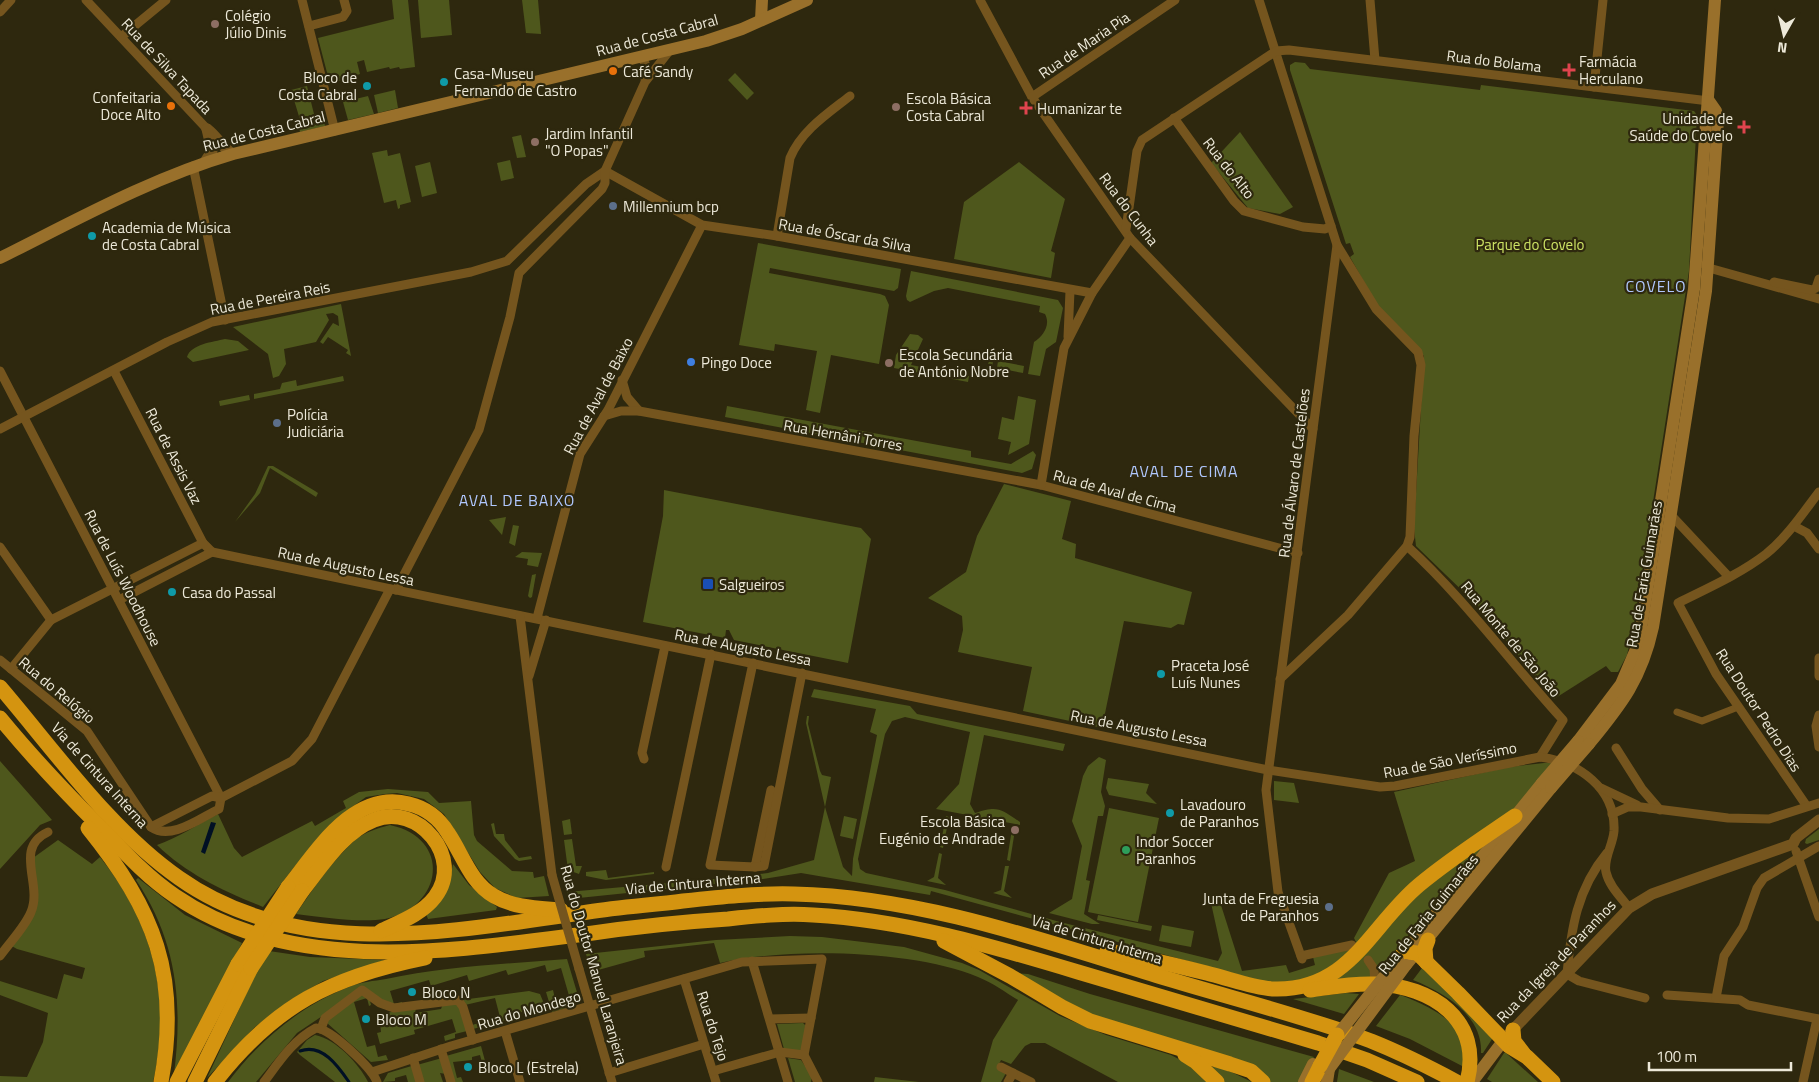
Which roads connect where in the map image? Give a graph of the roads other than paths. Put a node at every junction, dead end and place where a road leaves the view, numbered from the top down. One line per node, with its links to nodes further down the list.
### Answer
1 (11, 0): 15 (street)
2 (86, 0): 18 (street, Rua de Silva Tapada)
3 (166, 0): 18 (street)
4 (302, 0): 17 (street)
5 (344, 0): 17 (street)
6 (762, 0): 16 (main road)
7 (781, 0): 16 (main road)
8 (807, 0): 16 (main road, Rua de Costa Cabral)
9 (1175, 0): 26 (street, Rua de Maria Pia)
10 (1259, 0): 20 (street, Rua de Álvaro de Castelões)
11 (1370, 0): 22 (street)
12 (1603, 0): 24 (street)
13 (1715, 0): 27 (main road, Rua de Faria Guimarães)
14 (982, 1): 26 (street, Rua do Cunha)
15 (0, 12)
16 (766, 18): 19 (main road, Rua de Costa Cabral)
17 (309, 26): 30 (street)
18 (121, 37): 29 (street, Rua de Silva Tapada)
19 (670, 50): 21 (main road, Rua de Costa Cabral); 23 (street)
20 (1276, 51): 22 (street, Rua do Bolama); 28 (street); 35 (street, Rua de Álvaro de Castelões)
21 (640, 57): 23 (street); 30 (main road, Rua de Costa Cabral)
22 (1375, 60): 24 (street, Rua do Bolama)
23 (645, 82): 33 (street)
24 (1594, 87): 27 (street, Rua do Bolama)
25 (850, 96): 37 (street)
26 (1032, 97): 36 (street, Rua do Cunha)
27 (1709, 101): 38 (main road, Rua de Faria Guimarães); 42 (main road, Rua de Faria Guimarães)
28 (1174, 118): 35 (street, Rua do Alto); 36 (street)
29 (207, 129): 31 (street); 32 (street)
30 (334, 131): 31 (main road, Rua de Costa Cabral)
31 (233, 154): 32 (main road, Rua de Costa Cabral)
32 (199, 164): 40 (main road, Rua de Costa Cabral); 49 (street)
33 (605, 171): 34 (street, Rua de Óscar da Silva); 41 (street); 43 (street)
34 (702, 225): 37 (street, Rua de Óscar da Silva); 53 (street, Rua de Aval de Baixo)
35 (1331, 226): 39 (street, Rua de Álvaro de Castelões)
36 (1128, 234): 47 (street, Rua de Aval de Cima); 58 (street, Rua do Cunha)
37 (777, 236): 46 (street, Rua de Óscar da Silva)
38 (1699, 236): 42 (street); 91 (main road, Rua de Faria Guimarães)
39 (1337, 245): 58 (street, Rua de Álvaro de Castelões); 64 (street)
40 (0, 258)
41 (507, 261): 43 (street); 49 (street, Rua de Pereira Reis)
42 (1709, 268): 45 (street); 61 (main road, Rua de Faria Guimarães)
43 (519, 273): 71 (street)
44 (1819, 280): 45 (street)
45 (1764, 282): 48 (street)
46 (1070, 291): 47 (street, Rua de Óscar da Silva); 50 (street, Rua de Aval de Cima)
47 (1092, 293): 50 (street, Rua de Aval de Cima)
48 (1819, 300)
49 (225, 320): 52 (street, Rua de Pereira Reis)
50 (1068, 340): 59 (street, Rua de Aval de Cima)
51 (0, 371): 56 (street, Rua de Luís Woodhouse)
52 (114, 371): 56 (street, Rua de Pereira Reis); 63 (street, Rua de Assis Vaz)
53 (622, 379): 54 (street); 55 (street, Rua de Aval de Baixo)
54 (639, 411): 55 (street, Rua Hernâni Torres); 59 (street, Rua Hernâni Torres)
55 (604, 416): 74 (street, Rua de Aval de Baixo)
56 (24, 417): 57 (street, Rua de Pereira Reis); 70 (street, Rua de Luís Woodhouse)
57 (0, 429)
58 (1313, 429): 68 (street, Rua de Álvaro de Castelões)
59 (1041, 485): 68 (street, Rua de Aval de Cima)
60 (1819, 492): 62 (street)
61 (1671, 515): 69 (street); 91 (main road, Rua de Faria Guimarães)
62 (1794, 526): 66 (street); 69 (street)
63 (203, 542): 67 (street, Rua de Assis Vaz); 70 (street)
64 (1407, 546): 85 (street); 94 (street, Rua Monte de São João)
65 (0, 547): 75 (street)
66 (1819, 549)
67 (212, 552): 71 (street, Rua de Augusto Lessa); 72 (street)
68 (1298, 553): 85 (street, Rua de Álvaro de Castelões)
69 (1729, 577): 87 (street, Rua Doutor Pedro Dias)
70 (113, 588): 72 (street, Rua de Luís Woodhouse); 75 (street)
71 (393, 589): 73 (street, Rua de Augusto Lessa); 101 (street)
72 (119, 600): 101 (street, Rua de Luís Woodhouse)
73 (520, 616): 74 (street, Rua de Augusto Lessa); 83 (street, Rua do Doutor Manuel Laranjeira)
74 (541, 619): 76 (street, Rua de Augusto Lessa); 83 (street, Rua do Doutor Manuel Laranjeira)
75 (51, 620): 81 (street)
76 (664, 646): 77 (street, Rua de Augusto Lessa); 95 (street)
77 (711, 654): 80 (street, Rua de Augusto Lessa); 115 (street)
78 (1819, 658): 84 (street)
79 (0, 660): 81 (street, Rua do Relógio)
80 (753, 663): 82 (street, Rua de Augusto Lessa); 116 (street)
81 (11, 669): 109 (street, Rua do Relógio)
82 (802, 673): 97 (street, Rua de Augusto Lessa); 116 (street)
83 (529, 676): 139 (street, Rua do Doutor Manuel Laranjeira, bridge)
84 (1819, 676)
85 (1280, 679): 97 (street, Rua de Álvaro de Castelões)
86 (0, 687): 122 (highway, Via de Cintura Interna)
87 (1738, 708): 88 (street); 103 (street, Rua Doutor Pedro Dias)
88 (1677, 712)
89 (1819, 715): 92 (street)
90 (0, 718): 96 (highway)
91 (1583, 742): 98 (main road, Rua de Faria Guimarães, bridge)
92 (1819, 747)
93 (1616, 748): 105 (street)
94 (1540, 757): 97 (street, Rua de São Veríssimo); 99 (street, Rua de São Veríssimo)
95 (644, 759)
96 (38, 764): 126 (highway); 160 (highway)
97 (1268, 770): 125 (street, Rua de Álvaro de Castelões)
98 (1546, 786): 107 (main road, Rua de Faria Guimarães); 124 (main road, Rua de Faria Guimarães)
99 (1598, 786): 104 (street); 106 (street, Rua de São Veríssimo)
100 (771, 790): 116 (street)
101 (221, 798): 109 (street); 109 (street)
102 (1819, 803): 103 (street)
103 (1806, 806): 105 (street)
104 (1642, 807): 105 (street); 106 (street)
105 (1660, 810)
106 (1612, 814): 113 (street)
107 (1515, 816): 123 (highway); 129 (main road, Rua de Faria Guimarães)
108 (1819, 820): 111 (street)
109 (151, 828)
110 (48, 832): 128 (street)
111 (1793, 844): 114 (street); 118 (street, Rua da Igreja de Paranhos)
112 (1819, 846): 114 (street)
113 (1610, 849): 118 (street); 133 (street)
114 (1799, 856): 120 (street); 138 (street)
115 (666, 867)
116 (755, 868)
117 (295, 889): 119 (highway); 122 (highway); 132 (highway, bridge)
118 (1629, 908): 133 (street, Rua da Igreja de Paranhos)
119 (590, 911): 122 (highway, Via de Cintura Interna); 123 (highway, Via de Cintura Interna)
120 (1819, 917)
121 (922, 930): 126 (highway); 149 (highway); 179 (highway)
122 (375, 934)
123 (1033, 938): 127 (highway, Via de Cintura Interna)
124 (1428, 940): 129 (highway)
125 (1352, 945)
126 (467, 949): 163 (highway)
127 (1078, 951): 135 (highway); 180 (highway, Via de Cintura Interna)
128 (0, 956)
129 (1410, 959): 145 (main road, Rua de Faria Guimarães, bridge); 146 (highway); 155 (main road, Rua de Faria Guimarães, bridge)
130 (1368, 960): 135 (street)
131 (752, 961): 134 (street, Rua do Mondego); 140 (street, Rua do Mondego); 141 (street)
132 (244, 966): 161 (highway); 162 (highway)
133 (1567, 974): 137 (street); 146 (street, Rua da Igreja de Paranhos)
134 (684, 979): 139 (street, Rua do Mondego); 148 (street, Rua do Tejo)
135 (1376, 984): 181 (highway)
136 (1667, 995): 138 (street)
137 (1646, 998)
138 (1716, 998): 142 (street)
139 (590, 1007): 144 (street, Rua do Mondego); 159 (street, Rua do Doutor Manuel Laranjeira)
140 (811, 1018): 141 (street); 152 (street)
141 (770, 1019): 151 (street)
142 (1818, 1019): 184 (street)
143 (321, 1029): 147 (street); 157 (street); 164 (street)
144 (505, 1031): 147 (street, Rua do Mondego); 168 (street)
145 (1337, 1035): 155 (highway, bridge)
146 (1508, 1035): 182 (main road, Rua da Igreja de Paranhos); 183 (highway)
147 (473, 1040): 150 (street, Rua do Mondego)
148 (704, 1044): 156 (street, Rua do Tejo); 159 (street)
149 (1170, 1047): 174 (highway); 175 (highway)
150 (441, 1049): 153 (street, Rua do Mondego); 167 (street)
151 (780, 1052): 152 (street); 156 (street); 170 (street)
152 (804, 1055): 171 (street)
153 (413, 1058): 157 (street, Rua do Mondego); 166 (street)
154 (1001, 1066): 158 (street)
155 (1321, 1066): 176 (main road, Rua de Faria Guimarães); 177 (highway); 178 (main road)
156 (713, 1071): 169 (street, Rua do Tejo)
157 (372, 1072): 165 (street)
158 (1013, 1072): 172 (street); 173 (street)
159 (610, 1077)
160 (161, 1082)
161 (177, 1082)
162 (195, 1082)
163 (215, 1082)
164 (264, 1082)
165 (377, 1082)
166 (420, 1082)
167 (451, 1082)
168 (520, 1082)
169 (716, 1082)
170 (788, 1082)
171 (818, 1082)
172 (1008, 1082)
173 (1031, 1082)
174 (1217, 1082)
175 (1263, 1082)
176 (1304, 1082)
177 (1312, 1082)
178 (1327, 1082)
179 (1417, 1082)
180 (1457, 1082)
181 (1468, 1082)
182 (1472, 1082)
183 (1553, 1082)
184 (1803, 1082)

